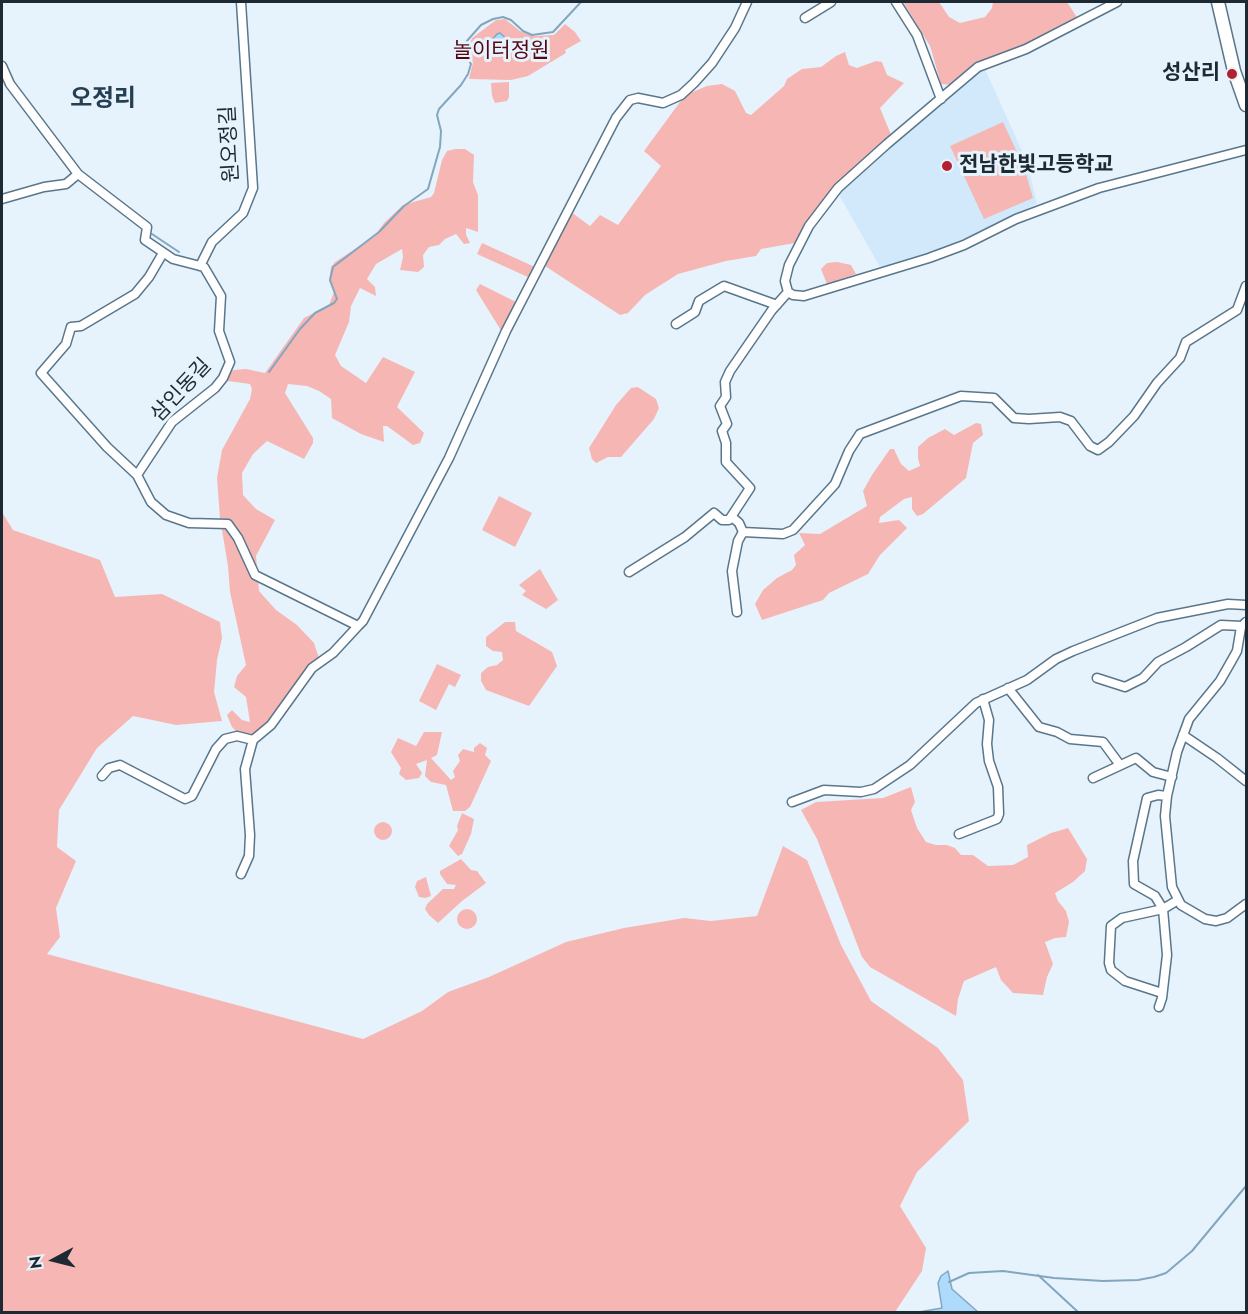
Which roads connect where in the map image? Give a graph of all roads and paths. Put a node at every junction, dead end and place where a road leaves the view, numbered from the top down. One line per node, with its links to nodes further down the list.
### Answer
1 (241, 2): 15 (street, 원오정길)
2 (747, 2): 27 (street)
3 (831, 2): 7 (street)
4 (896, 2): 9 (street)
5 (1118, 2): 9 (street)
6 (1218, 2): 10 (street)
7 (805, 18)
8 (2, 66): 12 (street)
9 (942, 99): 17 (street)
10 (1246, 105)
11 (1246, 150): 17 (street)
12 (78, 174): 13 (street); 14 (street)
13 (2, 199)
14 (163, 253): 15 (street); 20 (street)
15 (200, 266): 20 (street, 삼인동길)
16 (1246, 286): 22 (street)
17 (788, 292): 18 (street)
18 (777, 305): 19 (street); 21 (street)
19 (676, 324)
20 (137, 475): 27 (street)
21 (732, 517): 22 (street); 23 (street)
22 (743, 532): 25 (street)
23 (629, 572)
24 (1246, 605): 29 (street)
25 (737, 612)
26 (1244, 624): 28 (street); 31 (street)
27 (358, 626): 32 (street)
28 (1097, 678)
29 (1008, 688): 30 (street); 33 (street)
30 (983, 699): 39 (street); 40 (street)
31 (1184, 735): 35 (street); 37 (street)
32 (253, 740): 34 (street); 41 (street)
33 (1120, 765): 35 (street); 36 (street)
34 (102, 776)
35 (1172, 777): 38 (street)
36 (1093, 778)
37 (1246, 781)
38 (1167, 796): 42 (street); 44 (street)
39 (792, 802)
40 (959, 834)
41 (241, 874)
42 (1178, 900): 43 (street); 44 (street)
43 (1246, 904)
44 (1163, 909): 45 (street); 45 (street)
45 (1162, 993): 46 (street)
46 (1159, 1007)

